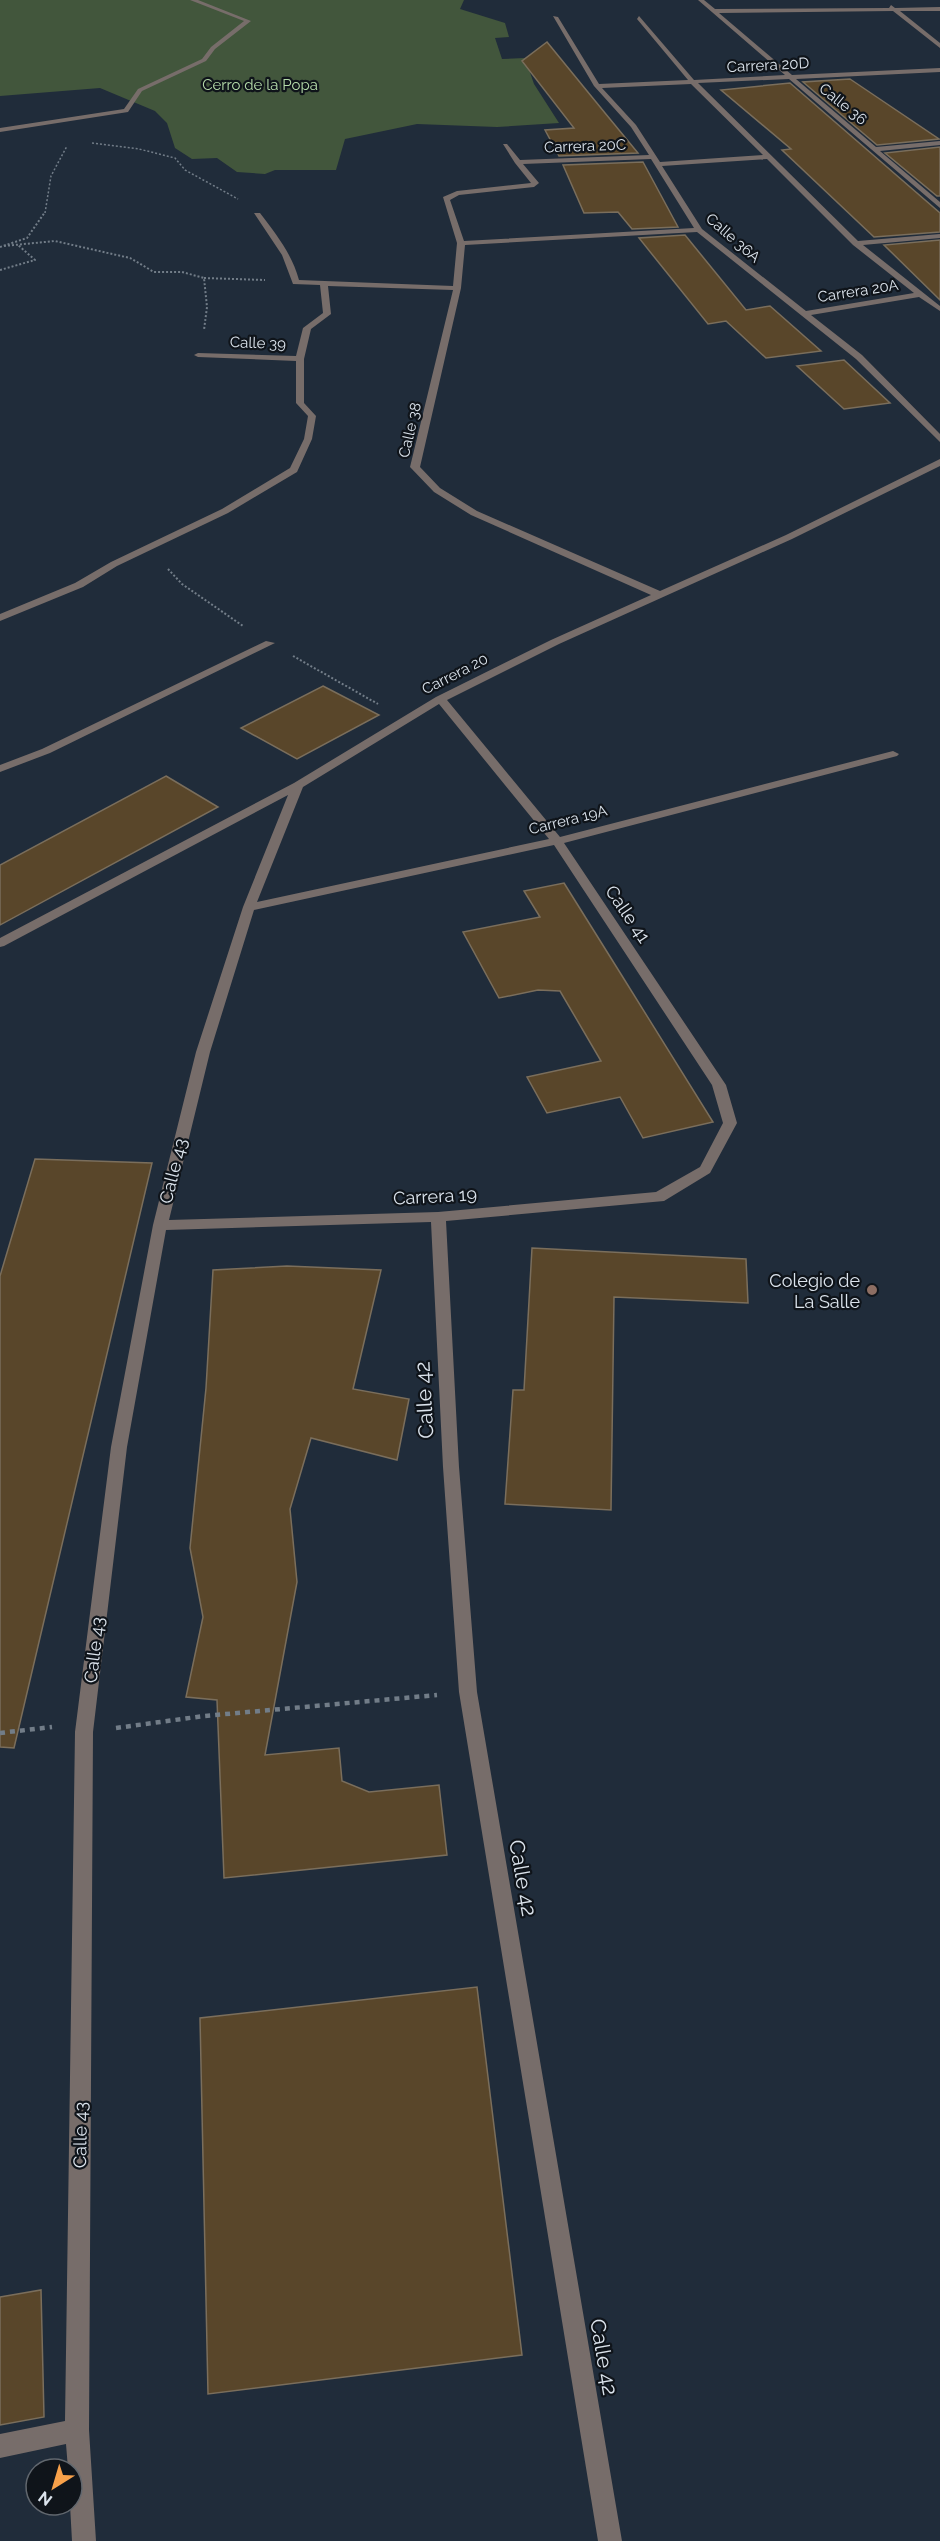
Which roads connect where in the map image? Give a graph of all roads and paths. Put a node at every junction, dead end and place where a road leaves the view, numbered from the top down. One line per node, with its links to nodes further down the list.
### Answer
1 (193, 0): 14 (street)
2 (701, 0): 6 (street, Calle 36)
3 (882, 0): 5 (street)
4 (940, 9): 5 (street)
5 (894, 10): 6 (street); 9 (street)
6 (712, 11): 11 (street, Calle 36)
7 (555, 17): 13 (street, Calle 36A)
8 (639, 18): 12 (street)
9 (940, 46)
10 (940, 70): 11 (street, Carrera 20D)
11 (788, 77): 12 (street, Carrera 20D); 19 (street, Calle 36)
12 (693, 82): 13 (street, Carrera 20D); 20 (street)
13 (597, 86): 21 (street, Calle 36A)
14 (116, 114): 15 (street); 30 (path)
15 (0, 130)
16 (90, 143): 24 (path)
17 (940, 143): 19 (street)
18 (505, 145): 22 (street)
19 (876, 149): 23 (street, Calle 36)
20 (768, 157): 21 (street, Carrera 20C); 28 (street)
21 (656, 161): 22 (street, Carrera 20C); 25 (street, Calle 36A)
22 (517, 162): 27 (street, Calle 38)
23 (940, 206)
24 (256, 215): 34 (street)
25 (699, 230): 27 (street); 39 (street, Calle 36A)
26 (940, 236): 28 (street)
27 (461, 243): 36 (street, Calle 38)
28 (856, 243): 37 (street)
29 (18, 245): 30 (path); 32 (path); 33 (path)
30 (4, 246): 31 (path)
31 (0, 247)
32 (0, 270)
33 (204, 278): 34 (path); 40 (path, Calle 39)
34 (296, 282): 35 (street)
35 (324, 284): 36 (street); 41 (street)
36 (457, 288): 44 (street, Calle 38)
37 (919, 295): 38 (street); 39 (street, Carrera 20A)
38 (939, 309)
39 (802, 314): 42 (street, Calle 36A)
40 (198, 355): 41 (street, Calle 39)
41 (300, 359): 45 (street, Calle 39)
42 (940, 439)
43 (940, 462): 44 (street, Carrera 20)
44 (662, 596): 47 (street, Carrera 20)
45 (0, 618)
46 (270, 643): 49 (street)
47 (440, 699): 50 (street, Carrera 20); 51 (street, Calle 41)
48 (892, 754): 51 (street, Carrera 19A)
49 (0, 769)
50 (298, 785): 52 (street, Calle 43); 53 (street, Carrera 20)
51 (557, 841): 52 (street, Carrera 19A); 54 (street, Calle 41)
52 (249, 907): 56 (street, Calle 43)
53 (0, 943)
54 (705, 1170): 55 (street, Carrera 19)
55 (438, 1217): 56 (street, Carrera 19); 57 (street, Calle 42)
56 (160, 1225): 58 (street, Calle 43)
57 (468, 1692): 58 (path); 63 (street, Calle 42)
58 (85, 1728): 59 (path); 60 (street, Calle 43)
59 (0, 1733)
60 (77, 2430): 61 (street); 62 (street, Calle 43)
61 (0, 2446)
62 (84, 2541)
63 (610, 2541)

